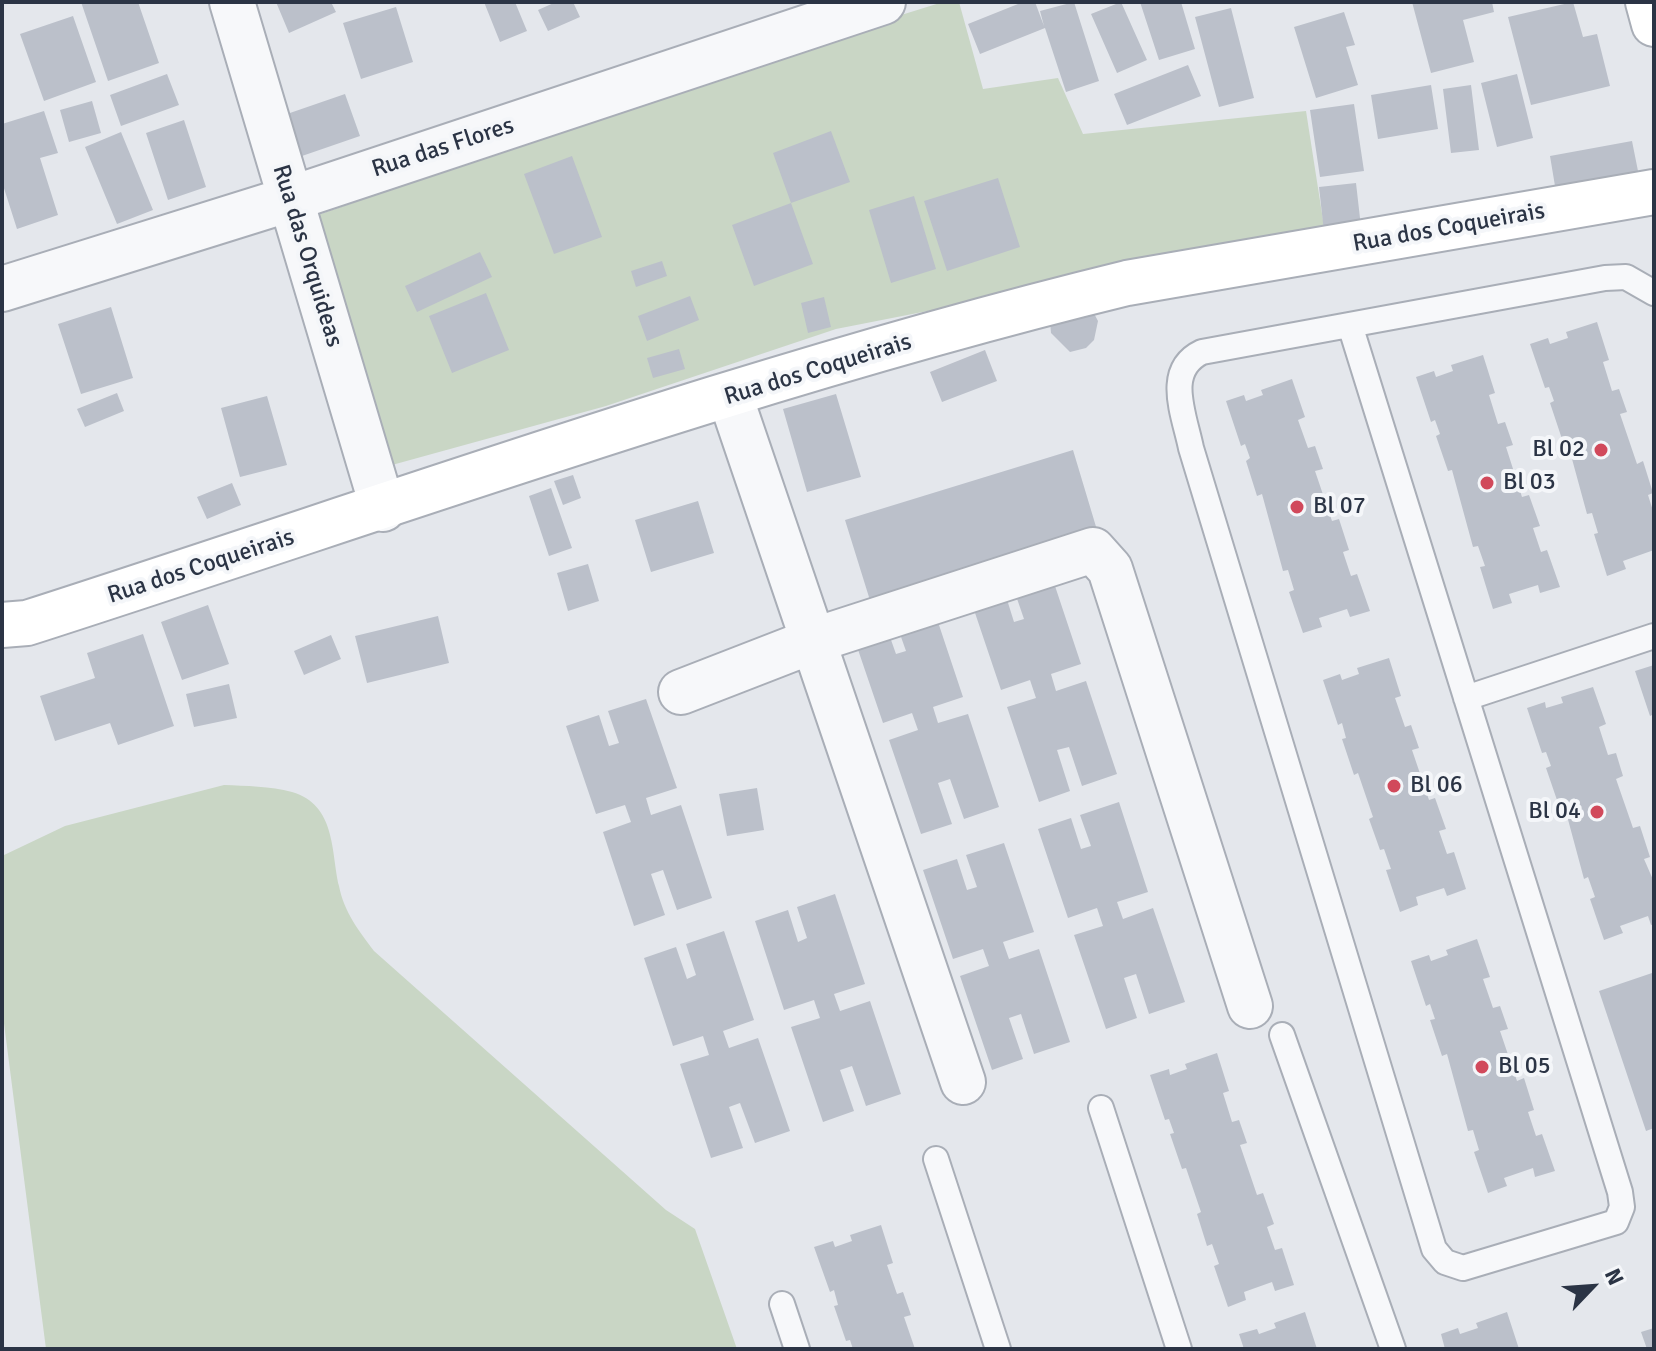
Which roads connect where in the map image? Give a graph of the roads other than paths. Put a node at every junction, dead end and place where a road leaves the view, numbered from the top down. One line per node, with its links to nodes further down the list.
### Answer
1 (232, 2): 6 (street, Rua das Orquideas)
2 (883, 2): 6 (street, Rua das Flores)
3 (1648, 2): 4 (street)
4 (1654, 24)
5 (1654, 192): 10 (street, Rua dos Coqueirais)
6 (290, 199): 7 (street, Rua das Flores); 11 (street, Rua das Orquideas)
7 (2, 289)
8 (1654, 293): 9 (lane)
9 (1350, 325): 16 (lane); 16 (lane)
10 (730, 396): 11 (street, Rua dos Coqueirais); 14 (street)
11 (383, 509): 12 (street, Rua dos Coqueirais)
12 (2, 625)
13 (1654, 636): 16 (lane)
14 (815, 640): 15 (street); 17 (street); 19 (street)
15 (681, 692)
16 (1466, 698)
17 (1250, 1006)
18 (1282, 1035): 26 (lane)
19 (963, 1082)
20 (1101, 1108): 25 (lane)
21 (936, 1159): 24 (lane)
22 (782, 1304): 23 (lane)
23 (797, 1349)
24 (998, 1349)
25 (1179, 1349)
26 (1393, 1349)

